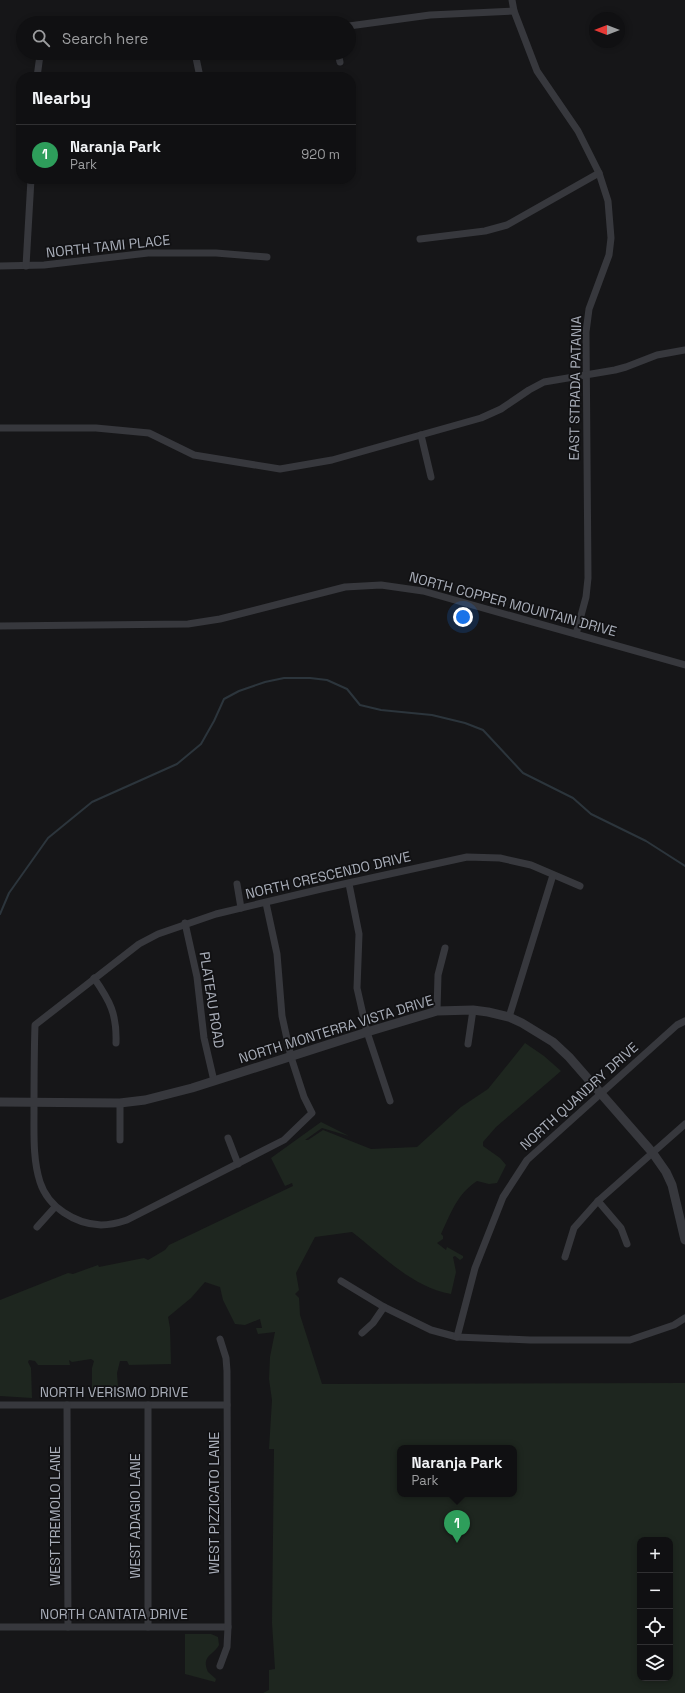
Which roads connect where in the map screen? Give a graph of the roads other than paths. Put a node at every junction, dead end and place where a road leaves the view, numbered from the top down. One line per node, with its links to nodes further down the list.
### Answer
1 (512, 0): 2 (street, EAST STRADA PATANIA)
2 (514, 11): 3 (street); 8 (street, EAST STRADA PATANIA)
3 (356, 25)
4 (39, 60): 6 (street)
5 (196, 60): 7 (street)
6 (37, 72)
7 (199, 72)
8 (599, 172): 10 (street); 15 (street, EAST STRADA PATANIA)
9 (31, 184): 13 (street)
10 (420, 239)
11 (267, 257): 13 (street, NORTH TAMI PLACE)
12 (0, 266): 13 (street, NORTH TAMI PLACE)
13 (26, 266)
14 (685, 350): 15 (street)
15 (586, 375): 17 (street); 20 (street, EAST STRADA PATANIA)
16 (0, 428): 17 (street)
17 (421, 435): 18 (street)
18 (431, 477)
19 (0, 626): 20 (street, NORTH COPPER MOUNTAIN DRIVE)
20 (576, 634): 21 (street, NORTH COPPER MOUNTAIN DRIVE)
21 (685, 665)
22 (553, 875): 24 (street, NORTH CRESCENDO DRIVE); 25 (street, NORTH CRESCENDO DRIVE); 33 (street)
23 (237, 884): 27 (street)
24 (349, 884): 26 (street, NORTH CRESCENDO DRIVE); 35 (street)
25 (580, 886)
26 (266, 903): 27 (street, NORTH CRESCENDO DRIVE); 38 (street)
27 (241, 908): 28 (street, NORTH CRESCENDO DRIVE)
28 (185, 923): 30 (street, NORTH CRESCENDO DRIVE); 39 (street, PLATEAU ROAD)
29 (445, 948): 32 (street)
30 (94, 978): 36 (street); 44 (street, NORTH CRESCENDO DRIVE)
31 (473, 1010): 32 (street, NORTH MONTERRA VISTA DRIVE); 33 (street, NORTH MONTERRA VISTA DRIVE); 37 (street)
32 (437, 1011): 35 (street, NORTH MONTERRA VISTA DRIVE)
33 (509, 1017): 40 (street, NORTH MONTERRA VISTA DRIVE)
34 (685, 1021): 40 (street, NORTH QUANDRY DRIVE)
35 (367, 1032): 38 (street, NORTH MONTERRA VISTA DRIVE); 41 (street)
36 (116, 1043)
37 (468, 1044)
38 (291, 1057): 39 (street, NORTH MONTERRA VISTA DRIVE); 49 (street)
39 (214, 1081): 43 (street, NORTH MONTERRA VISTA DRIVE)
40 (601, 1094): 48 (street, NORTH MONTERRA VISTA DRIVE); 60 (street, NORTH QUANDRY DRIVE)
41 (390, 1101)
42 (0, 1102): 44 (street, NORTH MONTERRA VISTA DRIVE)
43 (120, 1102): 44 (street, NORTH MONTERRA VISTA DRIVE); 47 (street)
44 (34, 1103): 51 (street)
45 (685, 1124): 48 (street)
46 (228, 1138): 49 (street)
47 (120, 1140)
48 (652, 1152): 50 (street); 53 (street, NORTH MONTERRA VISTA DRIVE)
49 (238, 1164): 51 (street)
50 (598, 1201): 54 (street); 55 (street)
51 (55, 1207): 52 (street)
52 (37, 1227)
53 (685, 1240)
54 (627, 1244)
55 (565, 1257)
56 (340, 1281): 57 (street)
57 (384, 1307): 59 (street); 60 (street)
58 (685, 1318): 60 (street)
59 (362, 1333)
60 (457, 1337)
61 (220, 1339): 65 (street, WEST PIZZICATO LANE)
62 (0, 1405): 63 (street, NORTH VERISMO DRIVE)
63 (67, 1405): 64 (street, NORTH VERISMO DRIVE); 67 (street, WEST TREMOLO LANE)
64 (148, 1405): 65 (street, NORTH VERISMO DRIVE); 68 (street, WEST ADAGIO LANE)
65 (227, 1405): 69 (street, WEST PIZZICATO LANE)
66 (0, 1627): 67 (street, NORTH CANTATA DRIVE)
67 (68, 1627): 68 (street, NORTH CANTATA DRIVE)
68 (148, 1627): 69 (street, NORTH CANTATA DRIVE)
69 (228, 1627): 70 (street, WEST PIZZICATO LANE)
70 (220, 1666)

